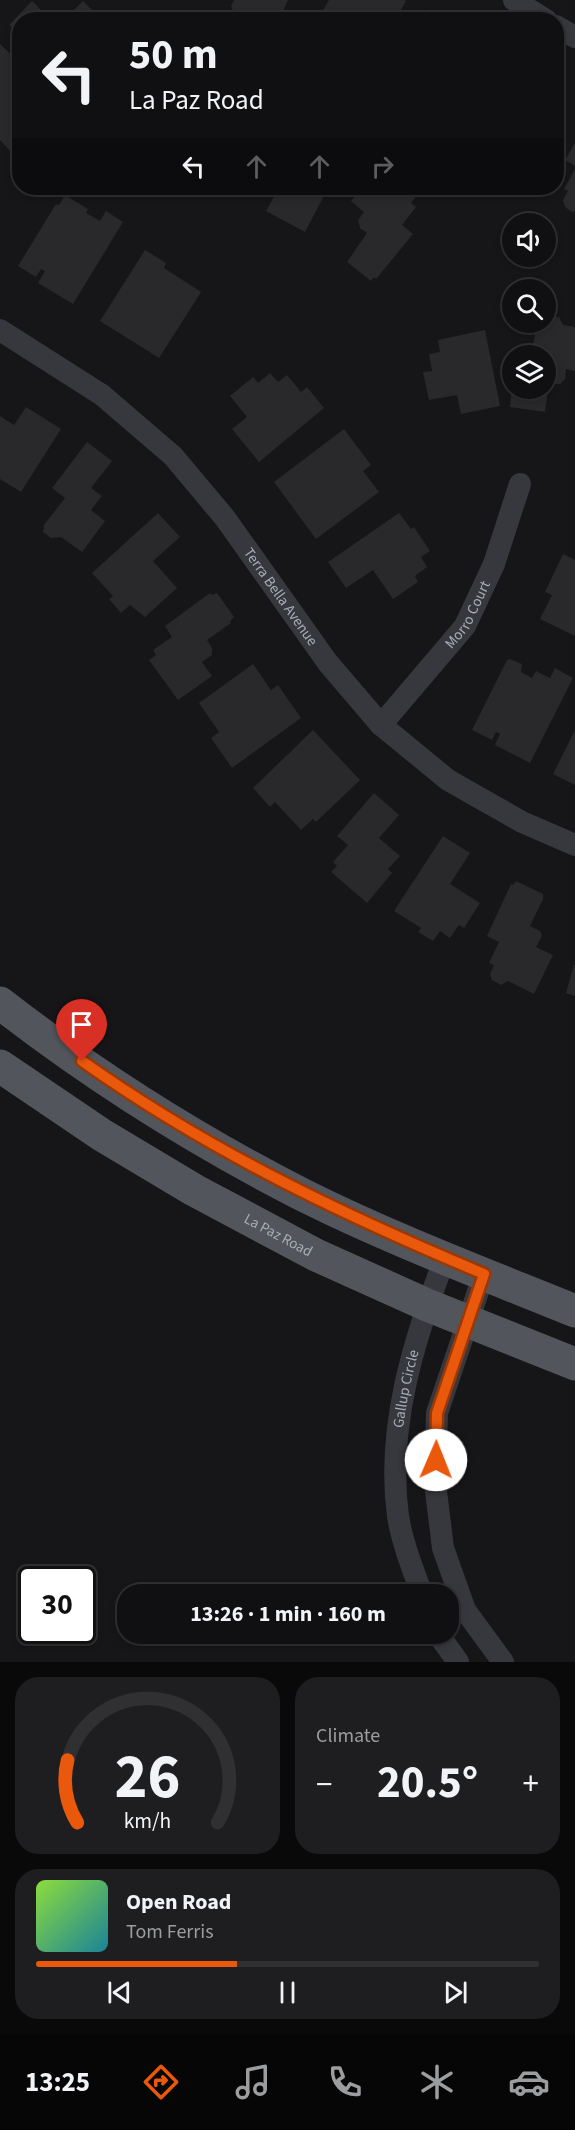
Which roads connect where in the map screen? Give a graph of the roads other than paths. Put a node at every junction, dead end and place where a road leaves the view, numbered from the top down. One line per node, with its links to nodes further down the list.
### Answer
1 (514, 0): 2 (street)
2 (533, 12)
3 (0, 330): 5 (street, Terra Bella Avenue)
4 (520, 484): 5 (street, Morro Court)
5 (381, 725): 6 (street, Terra Bella Avenue)
6 (575, 845)
7 (0, 1003): 9 (main road)
8 (0, 1066): 11 (main road, La Paz Road)
9 (445, 1258): 10 (main road); 11 (street, Gallup Circle)
10 (484, 1274): 12 (main road); 13 (street)
11 (427, 1305): 13 (main road, La Paz Road); 15 (street, Gallup Circle)
12 (575, 1311)
13 (467, 1322): 14 (main road, La Paz Road); 18 (street)
14 (575, 1364)
15 (419, 1584)
16 (445, 1644): 17 (street)
17 (458, 1662)
18 (503, 1662)

